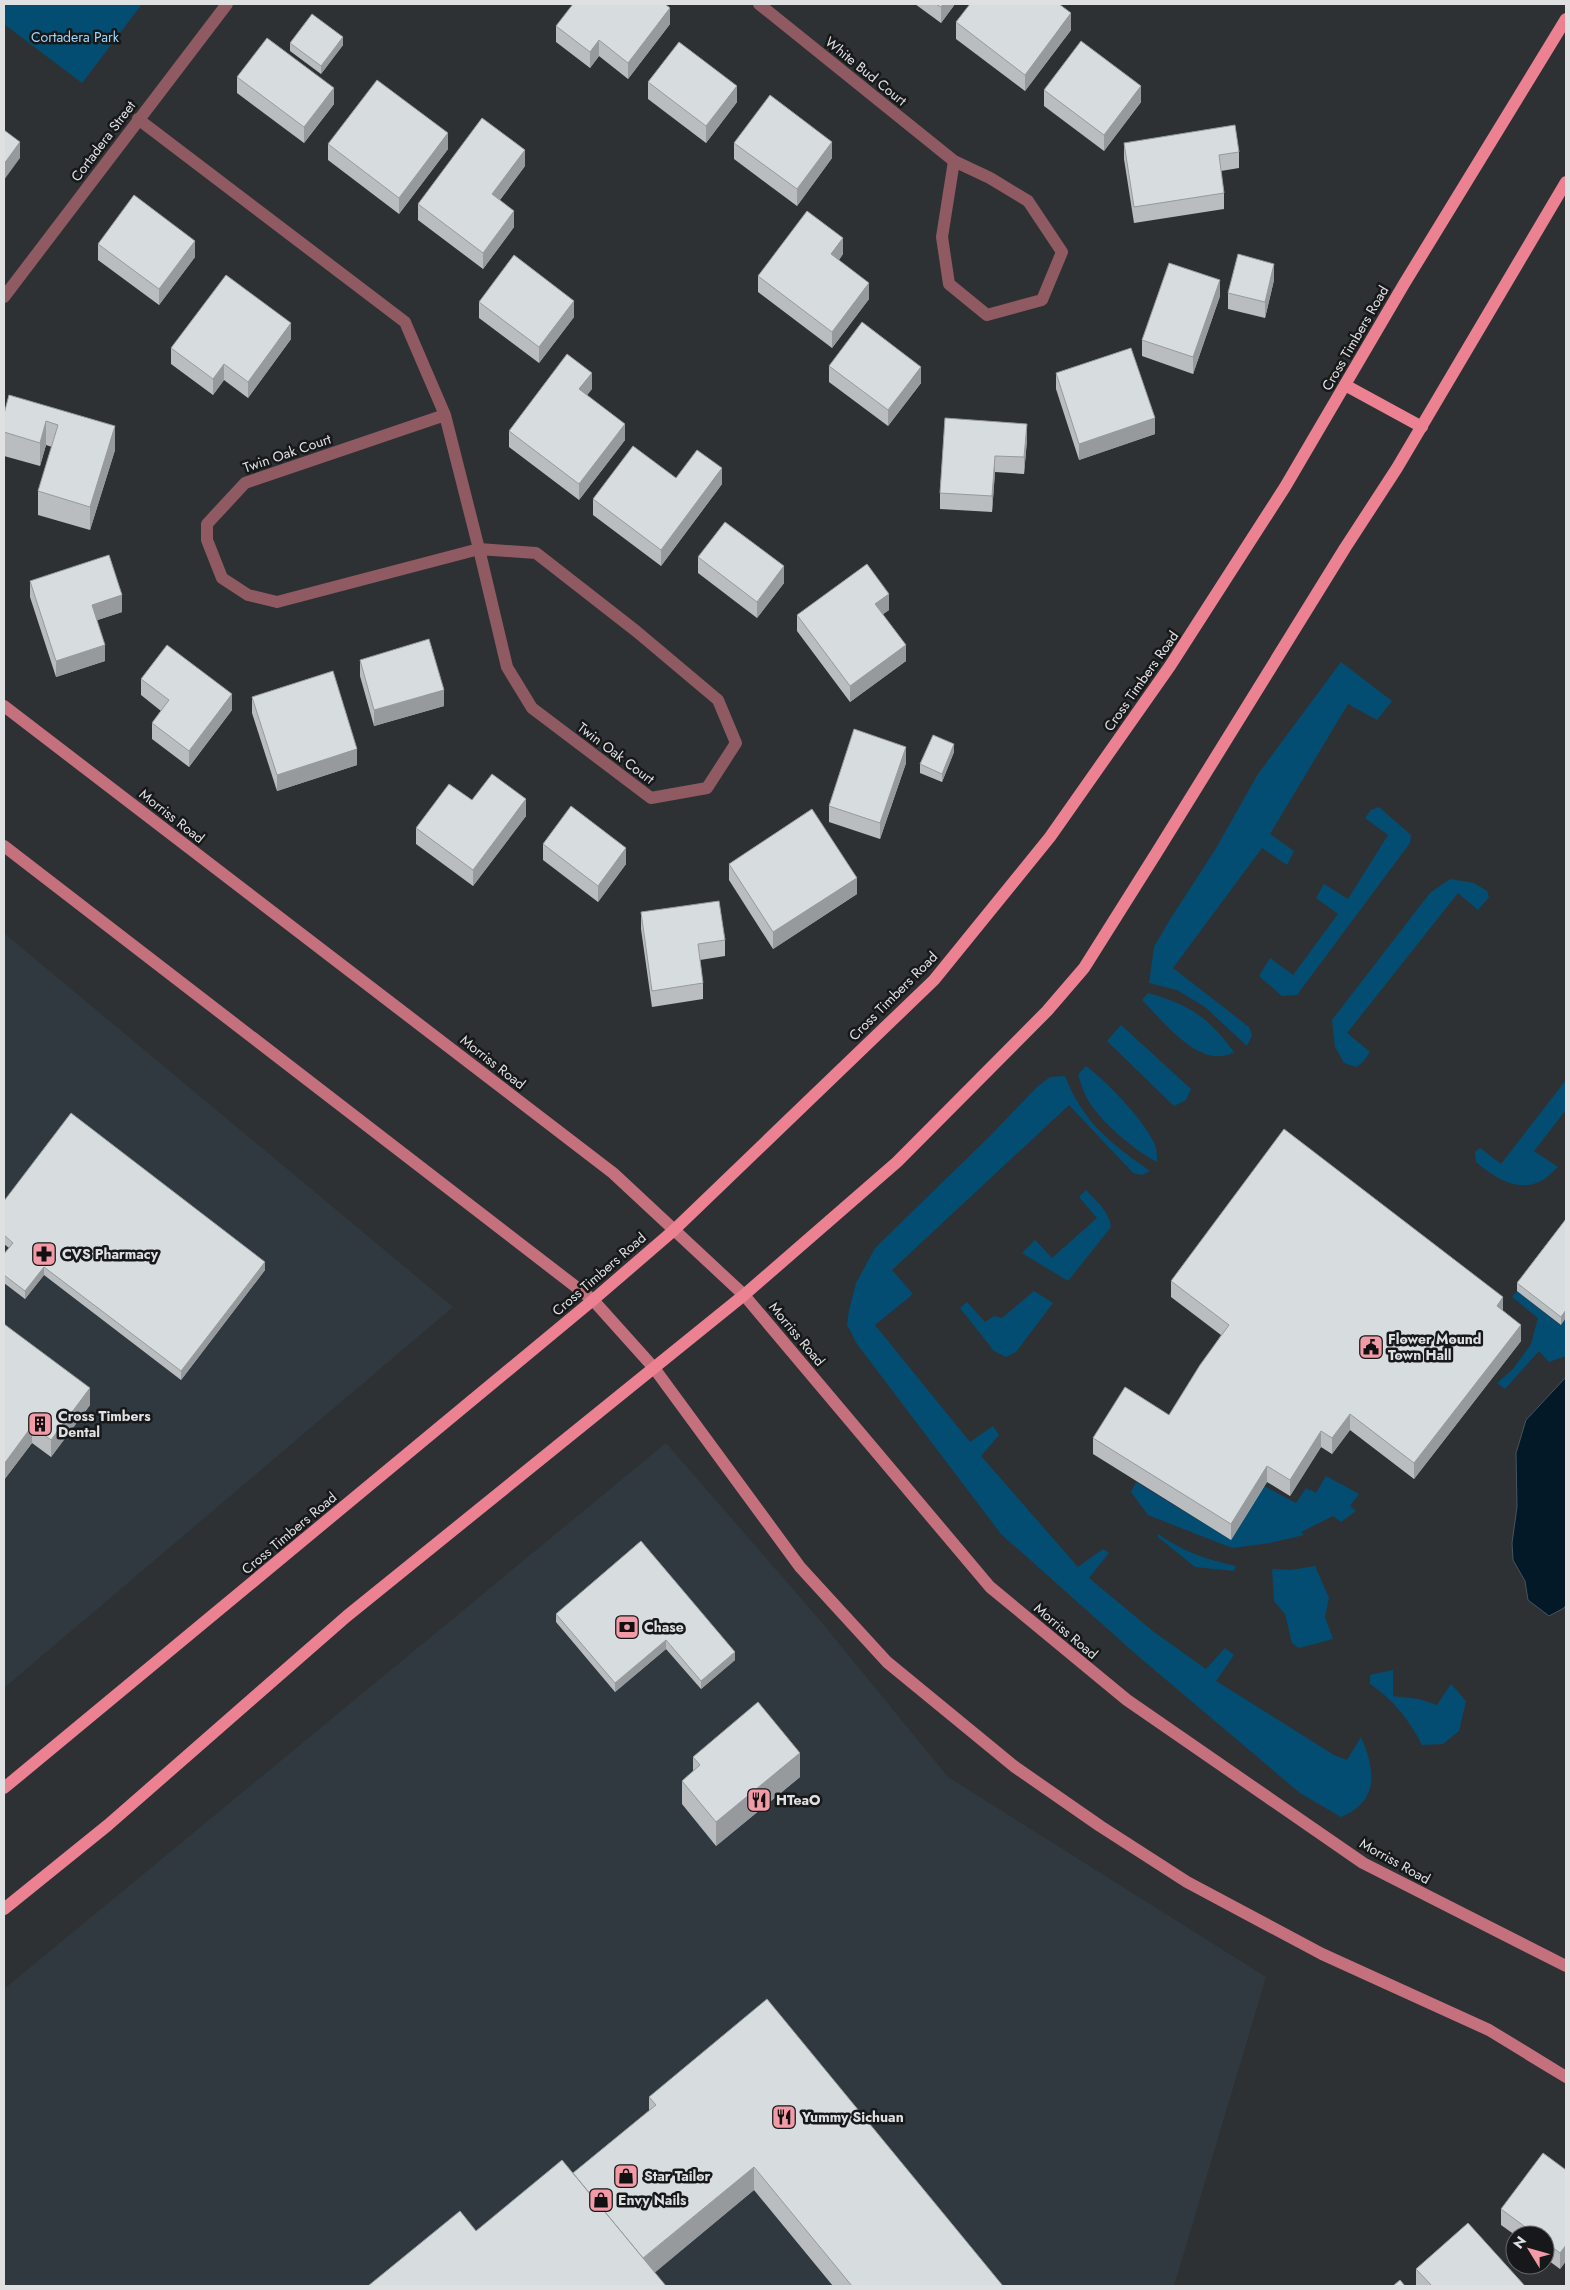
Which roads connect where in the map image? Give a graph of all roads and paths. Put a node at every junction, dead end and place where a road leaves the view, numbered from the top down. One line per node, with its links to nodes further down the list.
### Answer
1 (227, 4): 4 (street, Cortadera Street)
2 (759, 4): 5 (street, White Bud Court)
3 (1566, 19): 8 (main road, Cross Timbers Road)
4 (138, 119): 7 (street, Cortadera Street); 9 (street, Twin Oak Court)
5 (954, 161): 5 (street, White Bud Court)
6 (1566, 182): 10 (main road)
7 (4, 297)
8 (1345, 385): 10 (main road); 14 (main road, Cross Timbers Road)
9 (445, 415): 11 (street, Twin Oak Court); 11 (street, Twin Oak Court)
10 (1422, 427): 15 (main road)
11 (479, 549): 11 (street, Twin Oak Court)
12 (4, 706): 14 (main road, Morriss Road)
13 (4, 846): 16 (main road)
14 (673, 1231): 15 (main road, Morriss Road); 16 (main road, Cross Timbers Road)
15 (744, 1295): 17 (main road); 20 (main road, Morriss Road)
16 (593, 1300): 17 (main road); 18 (main road, Cross Timbers Road)
17 (654, 1368): 19 (main road); 21 (main road)
18 (4, 1788)
19 (4, 1909)
20 (1566, 1966)
21 (1566, 2077)

